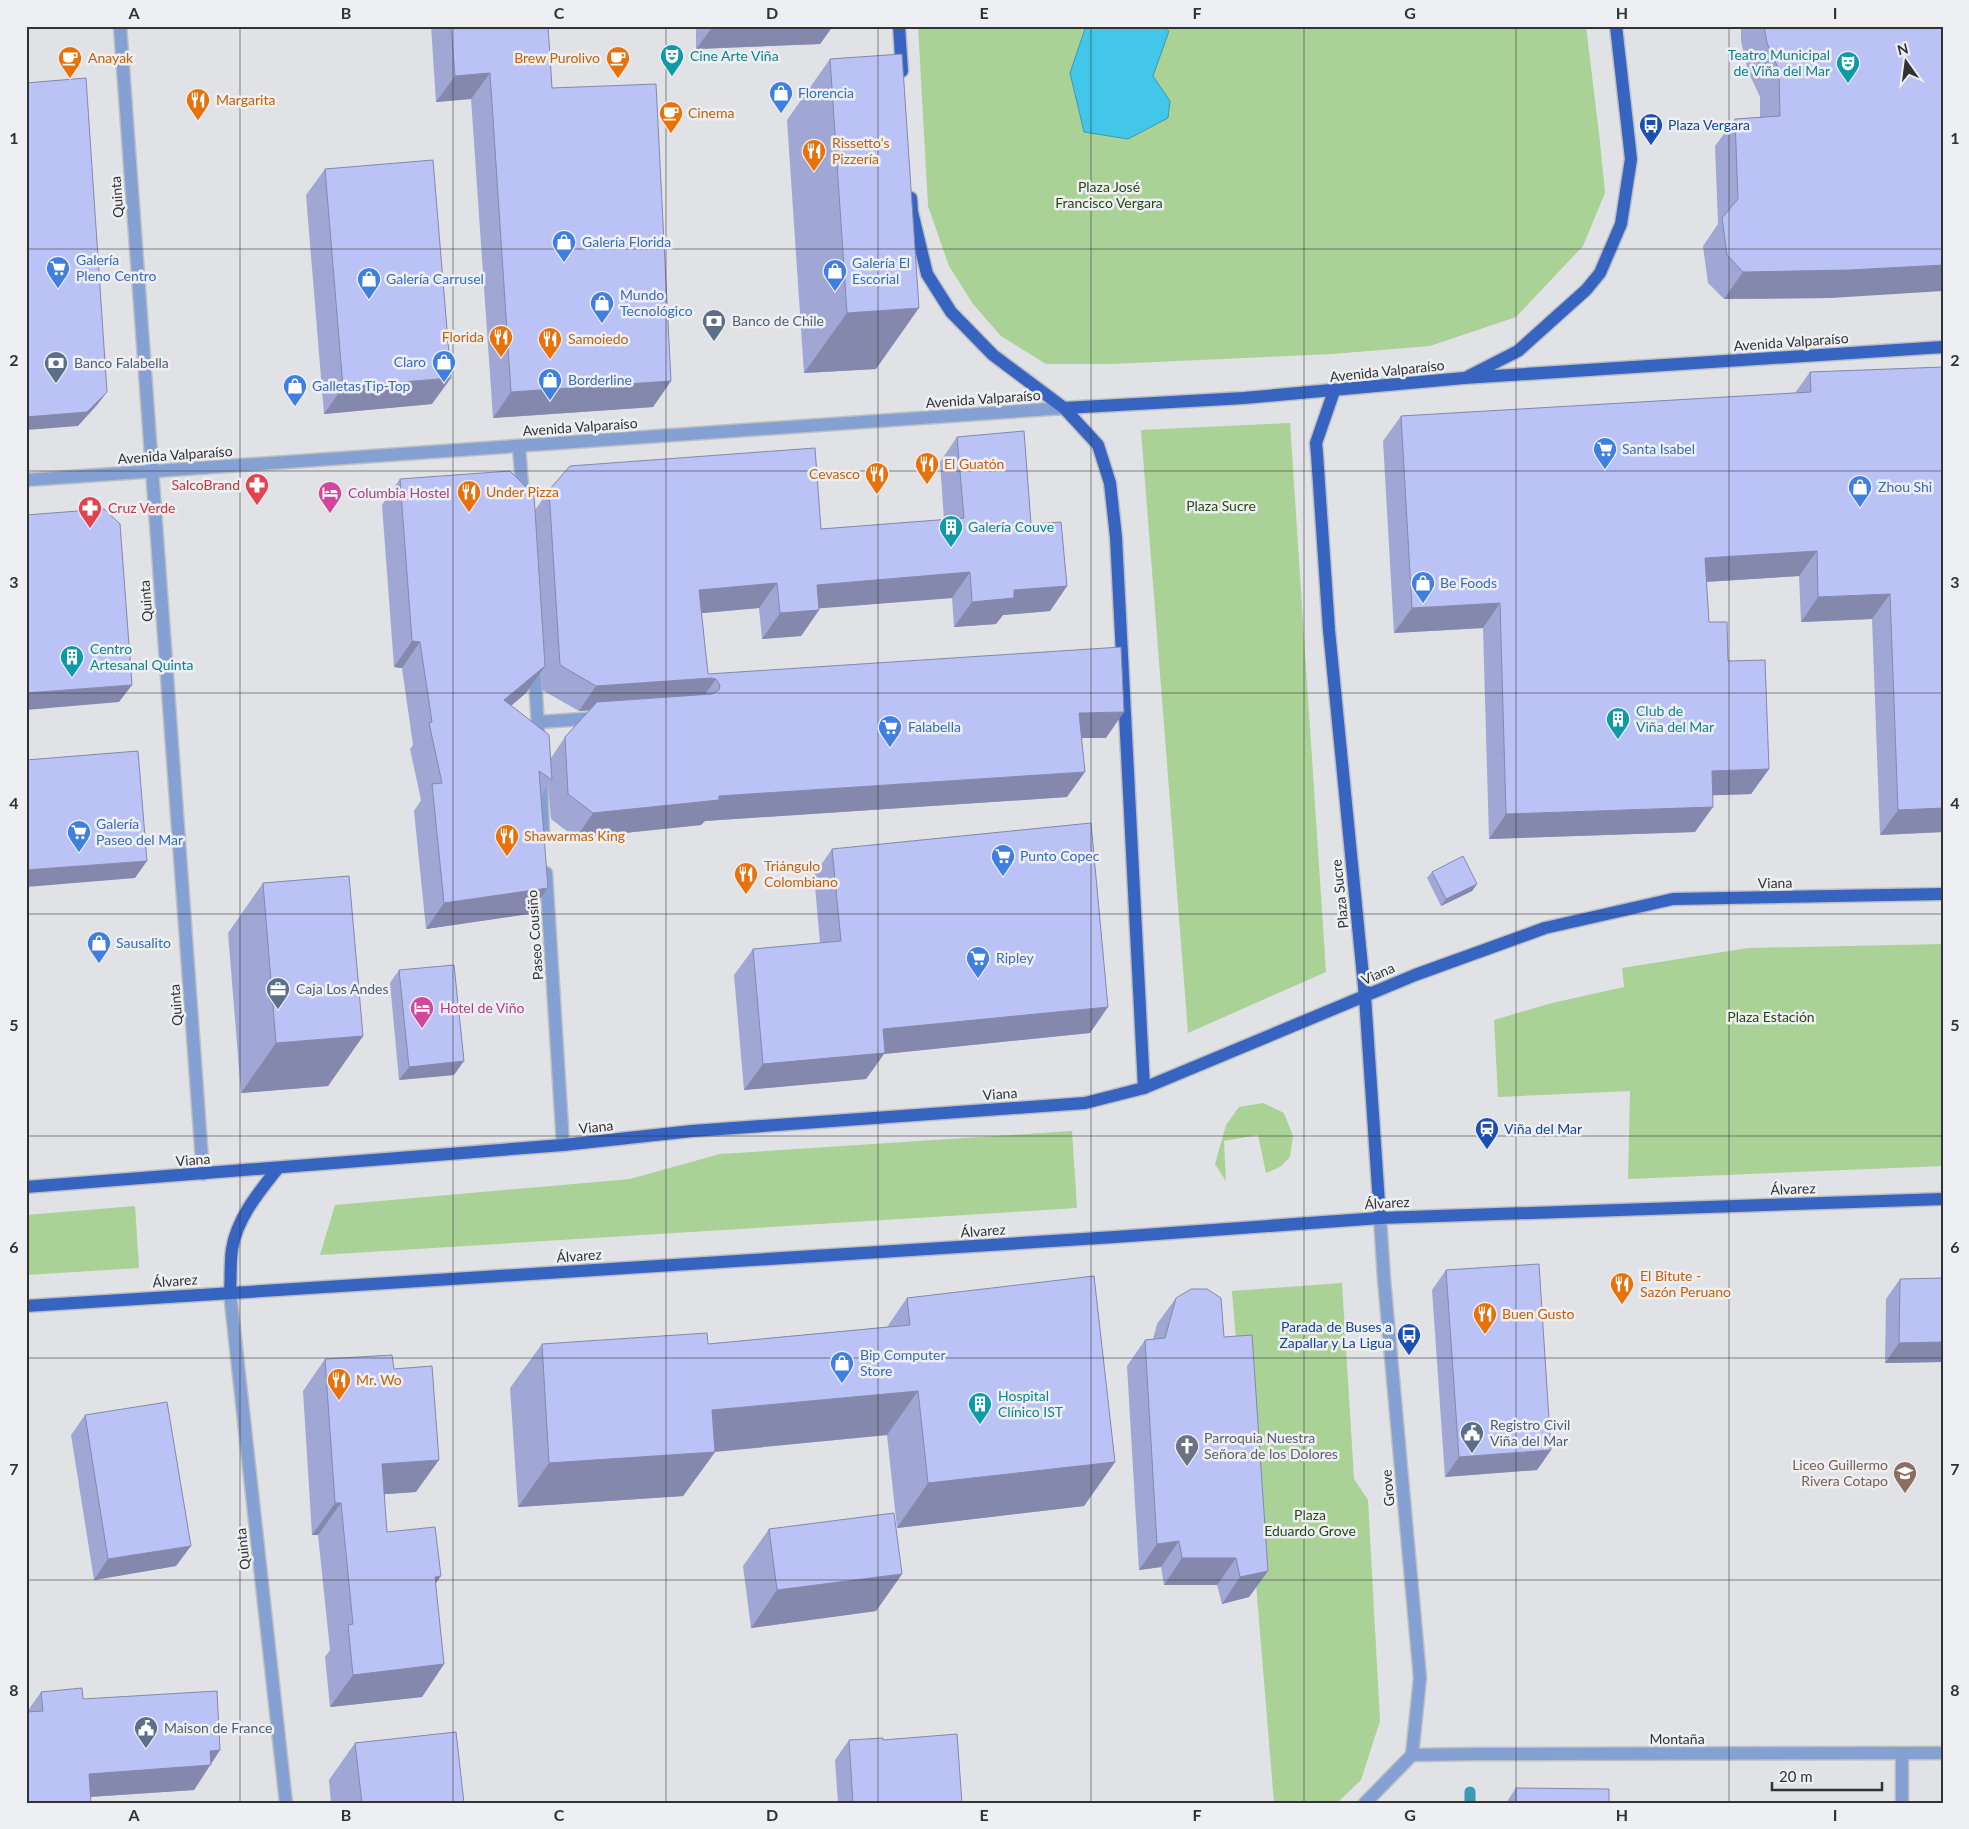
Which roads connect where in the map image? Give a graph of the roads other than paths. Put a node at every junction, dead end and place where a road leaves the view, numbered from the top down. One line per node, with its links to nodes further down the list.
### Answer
1 (120, 26): 11 (street, Quinta)
2 (899, 26): 4 (main road)
3 (1616, 26): 7 (main road)
4 (903, 79)
5 (910, 183): 9 (main road)
6 (1943, 347): 7 (main road, Avenida Valparaíso)
7 (1464, 378): 8 (main road, Avenida Valparaíso)
8 (1334, 391): 9 (main road, Avenida Valparaíso); 18 (main road, Plaza Sucre)
9 (1064, 408): 10 (street, Avenida Valparaíso); 19 (main road)
10 (519, 446): 11 (street, Avenida Valparaíso); 13 (street)
11 (152, 472): 12 (street, Avenida Valparaíso); 22 (street, Quinta)
12 (26, 480)
13 (524, 515)
14 (533, 653): 16 (street, Paseo Cousiño)
15 (606, 717): 16 (street)
16 (538, 722): 20 (street, Paseo Cousiño)
17 (1943, 894): 18 (main road, Viana)
18 (1365, 997): 19 (main road, Viana); 25 (main road, Plaza Sucre)
19 (1144, 1088): 20 (main road, Viana)
20 (564, 1145): 21 (main road, Viana)
21 (278, 1168): 22 (main road, Viana); 26 (main road)
22 (203, 1174): 23 (main road, Viana)
23 (26, 1187)
24 (1943, 1199): 25 (main road, Álvarez)
25 (1380, 1218): 26 (main road, Álvarez); 30 (street, Grove)
26 (230, 1293): 27 (main road, Álvarez); 31 (street, Quinta)
27 (26, 1306)
28 (1902, 1754): 29 (street, Montaña); 30 (street, Montaña); 33 (street)
29 (1943, 1754)
30 (1412, 1756): 32 (street)
31 (286, 1803)
32 (1365, 1803)
33 (1902, 1803)

